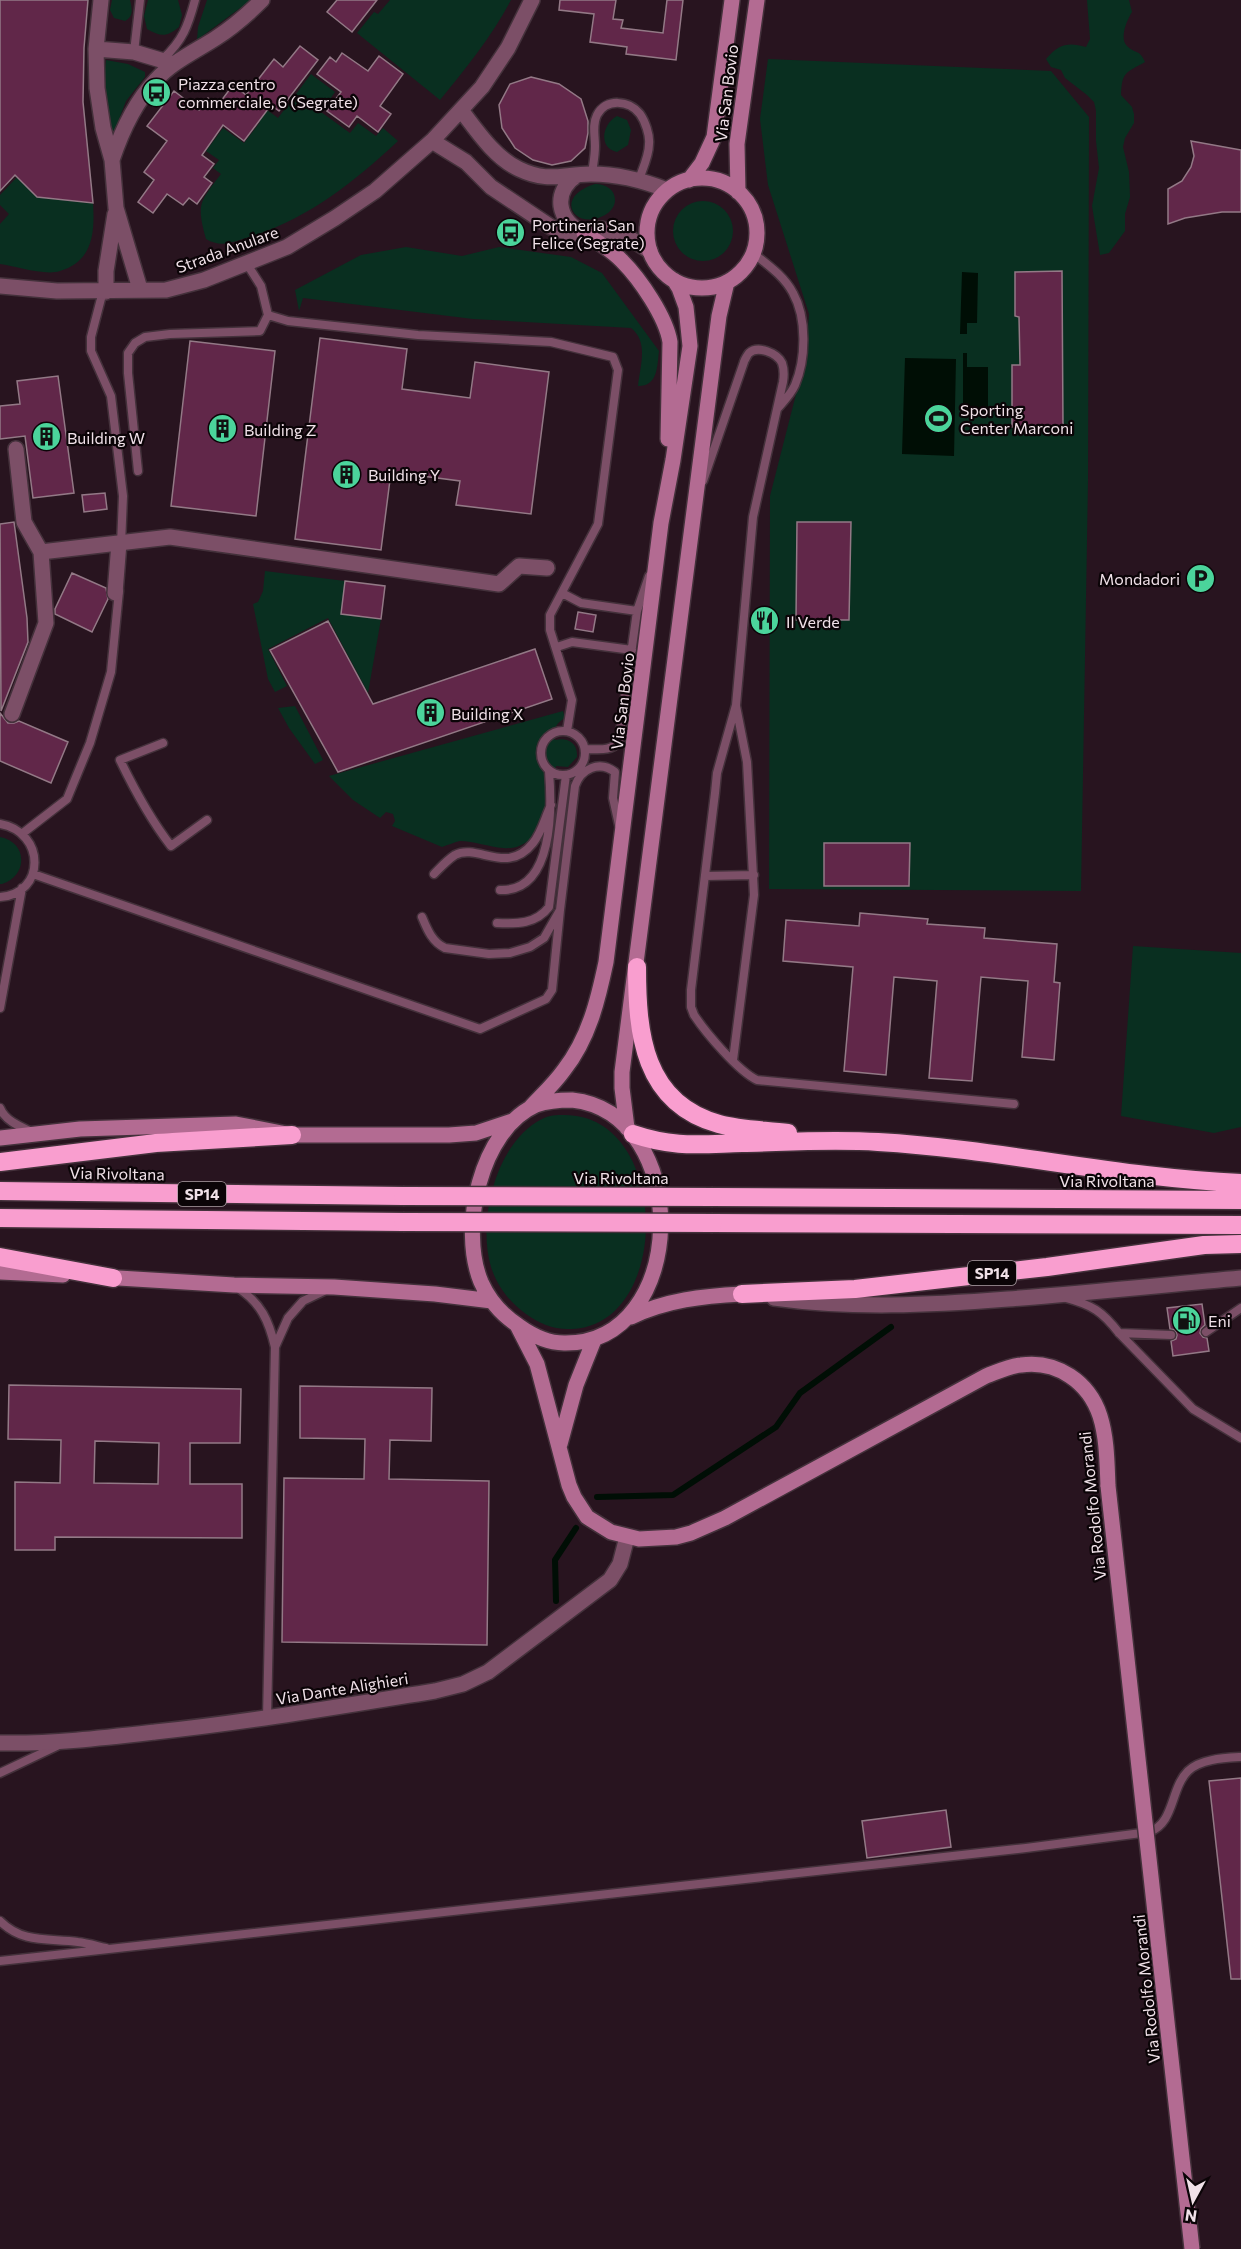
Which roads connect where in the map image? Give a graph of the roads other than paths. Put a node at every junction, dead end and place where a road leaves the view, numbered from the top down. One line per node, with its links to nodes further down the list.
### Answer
1 (101, 0): 8 (street)
2 (140, 0): 9 (lane)
3 (195, 0): 10 (lane)
4 (262, 0): 10 (street)
5 (532, 0): 11 (street, Strada Anulare)
6 (732, 0): 16 (main road, Via San Bovio)
7 (757, 0): 18 (main road, Via San Bovio)
8 (96, 49): 9 (street); 13 (street)
9 (135, 52): 10 (street)
10 (169, 62): 13 (street)
11 (461, 110): 12 (street, Strada Anulare); 14 (street)
12 (432, 141): 20 (street); 23 (street, Strada Anulare)
13 (112, 160): 19 (street)
14 (585, 174): 15 (street); 15 (lane); 20 (street)
15 (639, 179): 17 (street)
16 (689, 180): 17 (main road); 18 (main road)
17 (667, 190): 21 (main road)
18 (738, 192): 22 (main road)
19 (116, 208): 27 (street); 28 (street)
20 (584, 233): 21 (street); 34 (main road)
21 (650, 251): 24 (main road)
22 (753, 253): 25 (main road); 30 (lane)
23 (247, 264): 27 (street, Strada Anulare); 29 (lane)
24 (674, 280): 25 (main road); 34 (main road, Via San Bovio)
25 (727, 282): 33 (main road)
26 (0, 286): 28 (street, Strada Anulare)
27 (140, 289): 28 (street, Strada Anulare)
28 (105, 291): 54 (lane)
29 (268, 315): 32 (lane); 40 (lane)
30 (776, 411): 33 (lane); 44 (lane)
31 (16, 449): 37 (street)
32 (138, 471)
33 (694, 510): 66 (main road)
34 (661, 523): 36 (main road, Via San Bovio)
35 (119, 543): 37 (street); 38 (street); 39 (street)
36 (659, 547): 41 (lane); 55 (main road, Via San Bovio)
37 (41, 552): 45 (street)
38 (547, 568)
39 (115, 593)
40 (562, 593): 41 (lane); 42 (lane)
41 (637, 611): 43 (lane)
42 (557, 647): 43 (lane); 46 (lane)
43 (632, 650): 48 (lane)
44 (736, 705): 58 (lane); 59 (lane)
45 (12, 714)
46 (567, 731): 48 (lane); 49 (lane)
47 (163, 743): 52 (lane)
48 (585, 749): 50 (lane)
49 (549, 771): 50 (lane); 51 (lane)
50 (566, 775): 65 (lane)
51 (551, 805): 57 (lane); 61 (lane)
52 (207, 820)
53 (0, 824): 54 (lane)
54 (23, 833): 56 (lane)
55 (622, 838): 63 (lane); 71 (main road, Via San Bovio)
56 (33, 874): 60 (lane); 63 (lane)
57 (434, 874)
58 (754, 875): 59 (lane); 68 (lane)
59 (705, 876): 68 (lane)
60 (22, 888): 62 (lane); 67 (lane)
61 (500, 890)
62 (0, 897)
63 (560, 910): 64 (lane)
64 (422, 917)
65 (496, 923)
66 (637, 967): 73 (main road); 77 (highway)
67 (0, 1008)
68 (733, 1060): 69 (lane)
69 (1014, 1104)
70 (0, 1108): 74 (lane)
71 (530, 1108): 72 (main road, Via San Bovio); 73 (main road)
72 (516, 1119): 75 (main road); 93 (main road)
73 (630, 1131): 77 (highway); 95 (main road)
74 (40, 1134): 75 (main road); 76 (main road)
75 (292, 1135): 78 (highway)
76 (0, 1138)
77 (843, 1140): 79 (highway)
78 (0, 1162)
79 (1241, 1183)
80 (0, 1191): 81 (highway, Via Rivoltana / SP14, bridge)
81 (1241, 1200)
82 (0, 1218): 83 (highway, SP14, bridge)
83 (1241, 1225)
84 (1241, 1244): 91 (highway, SP14)
85 (0, 1257): 87 (highway)
86 (0, 1272): 87 (main road)
87 (113, 1278): 89 (main road)
88 (1241, 1278): 92 (street)
89 (234, 1285): 90 (main road); 101 (lane)
90 (334, 1287): 93 (main road); 101 (lane)
91 (742, 1294): 92 (street); 95 (main road)
92 (1054, 1295): 98 (lane)
93 (492, 1300): 96 (main road)
94 (1241, 1308): 97 (lane)
95 (626, 1320): 100 (main road)
96 (517, 1325): 100 (main road); 103 (main road, Via Rodolfo Morandi)
97 (1206, 1332)
98 (1119, 1333): 99 (lane); 102 (lane)
99 (1171, 1335)
100 (594, 1340): 103 (main road, Via Rodolfo Morandi)
101 (275, 1347): 105 (lane)
102 (1241, 1438)
103 (560, 1447): 104 (main road, Via Rodolfo Morandi)
104 (627, 1537): 105 (street, Via Dante Alighieri); 113 (main road, Via Rodolfo Morandi, bridge)
105 (267, 1718): 106 (street, Via Dante Alighieri)
106 (68, 1741): 107 (street, Via Dante Alighieri); 109 (lane)
107 (0, 1743)
108 (1241, 1757): 111 (lane)
109 (0, 1773)
110 (0, 1921): 111 (lane)
111 (116, 1950): 112 (lane)
112 (0, 1961)
113 (1192, 2249)

